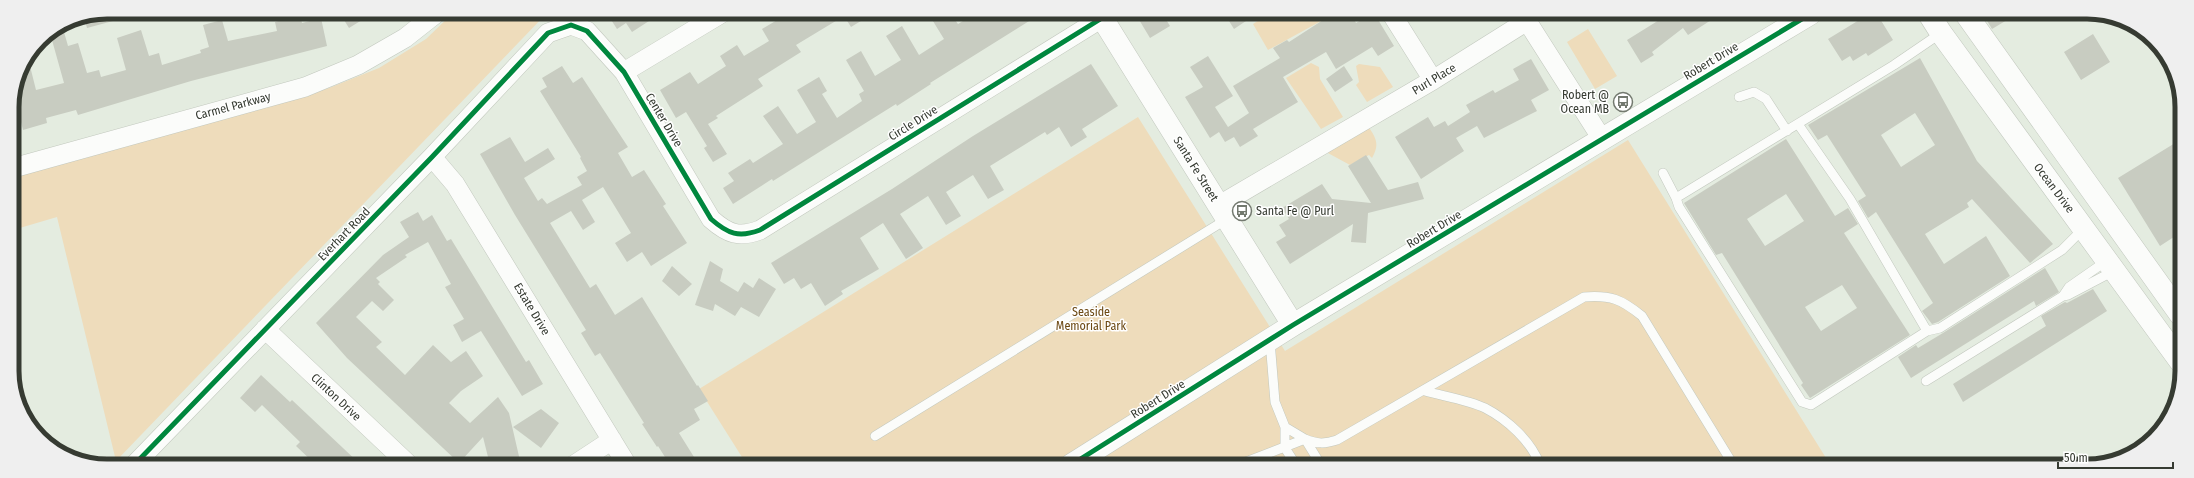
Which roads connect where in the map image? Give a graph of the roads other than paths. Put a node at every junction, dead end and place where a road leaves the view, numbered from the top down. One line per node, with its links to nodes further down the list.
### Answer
1 (429, 19): 20 (street, Carmel Parkway)
2 (711, 19): 11 (street)
3 (1096, 19): 26 (street, Circle Drive)
4 (1103, 19): 24 (street, Santa Fe Street)
5 (1395, 19): 12 (street)
6 (1802, 19): 18 (street, Robert Drive)
7 (1932, 19): 10 (street, Ocean Drive)
8 (1970, 19): 14 (street)
9 (571, 25): 11 (street, Center Drive); 19 (street, Everhart Road)
10 (1941, 33): 15 (street, Ocean Drive); 16 (lane)
11 (624, 72): 26 (street, Center Drive)
12 (1433, 80): 18 (street, Purl Place); 24 (street, Purl Place)
13 (1739, 97): 17 (lane)
14 (2028, 100): 15 (street); 23 (street)
15 (2003, 118): 25 (street, Ocean Drive)
16 (1798, 124): 17 (lane); 32 (lane)
17 (1787, 131): 22 (lane)
18 (1602, 139): 30 (street, Robert Drive)
19 (432, 157): 31 (street, Everhart Road); 40 (street, Estate Drive)
20 (19, 166)
21 (1663, 173): 22 (lane)
22 (1676, 198): 32 (lane)
23 (2106, 209): 25 (street); 27 (street)
24 (1222, 212): 30 (street, Santa Fe Street); 38 (lane)
25 (2084, 228): 28 (street, Ocean Drive); 32 (lane)
26 (732, 233)
27 (2134, 249): 28 (street); 29 (street)
28 (2112, 266): 34 (street, Ocean Drive); 35 (lane)
29 (2175, 307)
30 (1293, 325): 33 (street, Robert Drive)
31 (265, 329): 42 (street, Everhart Road); 43 (street, Clinton Drive)
32 (1927, 331)
33 (1270, 340): 37 (lane); 46 (street, Robert Drive)
34 (2175, 349)
35 (1926, 381)
36 (1425, 391): 39 (lane); 50 (lane); 51 (lane)
37 (1285, 427): 39 (lane); 41 (lane)
38 (875, 436)
39 (1305, 439): 41 (lane); 49 (lane)
40 (612, 440): 44 (street); 45 (street, Estate Drive)
41 (1285, 448): 47 (lane); 48 (lane)
42 (140, 459)
43 (403, 459)
44 (583, 459)
45 (624, 459)
46 (1081, 459)
47 (1255, 459)
48 (1292, 459)
49 (1317, 459)
50 (1538, 459)
51 (1730, 459)

